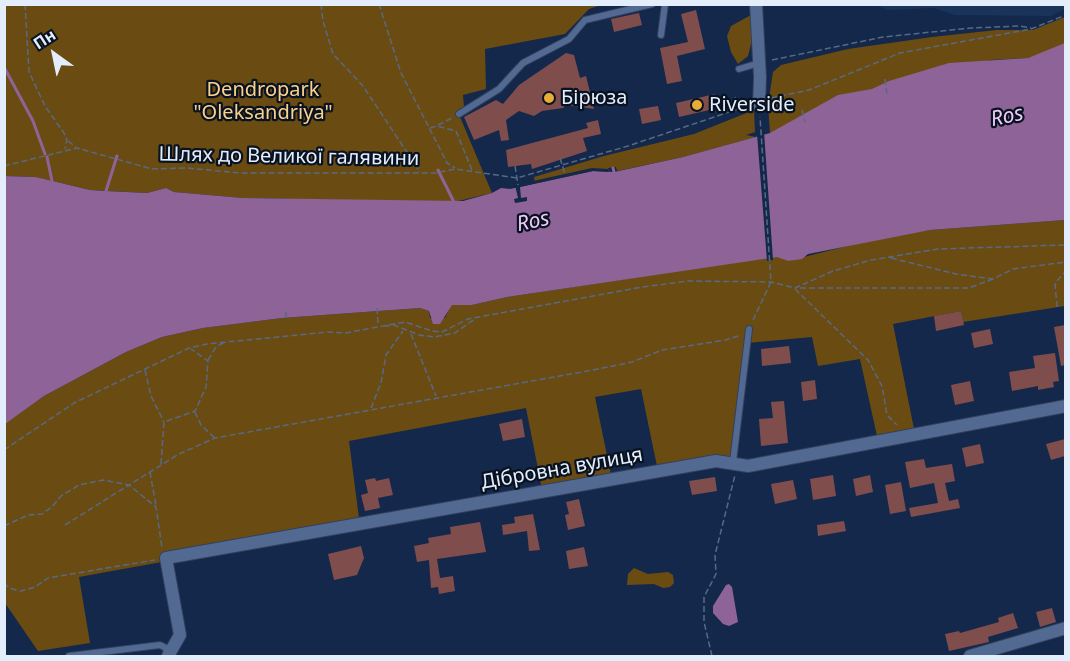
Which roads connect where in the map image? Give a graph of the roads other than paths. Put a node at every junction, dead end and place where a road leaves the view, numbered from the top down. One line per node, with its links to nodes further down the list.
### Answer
1 (652, 4): 8 (lane)
2 (665, 4): 4 (lane)
3 (756, 4): 5 (street)
4 (661, 34)
5 (759, 63): 6 (lane); 7 (street)
6 (739, 69)
7 (759, 103)
8 (459, 114)
9 (749, 329): 11 (lane)
10 (1065, 406): 11 (street, Дібровна вулиця)
11 (733, 462): 14 (street, Дібровна вулиця)
12 (1065, 628): 15 (street)
13 (69, 657): 14 (lane)
14 (168, 657)
15 (970, 657)

